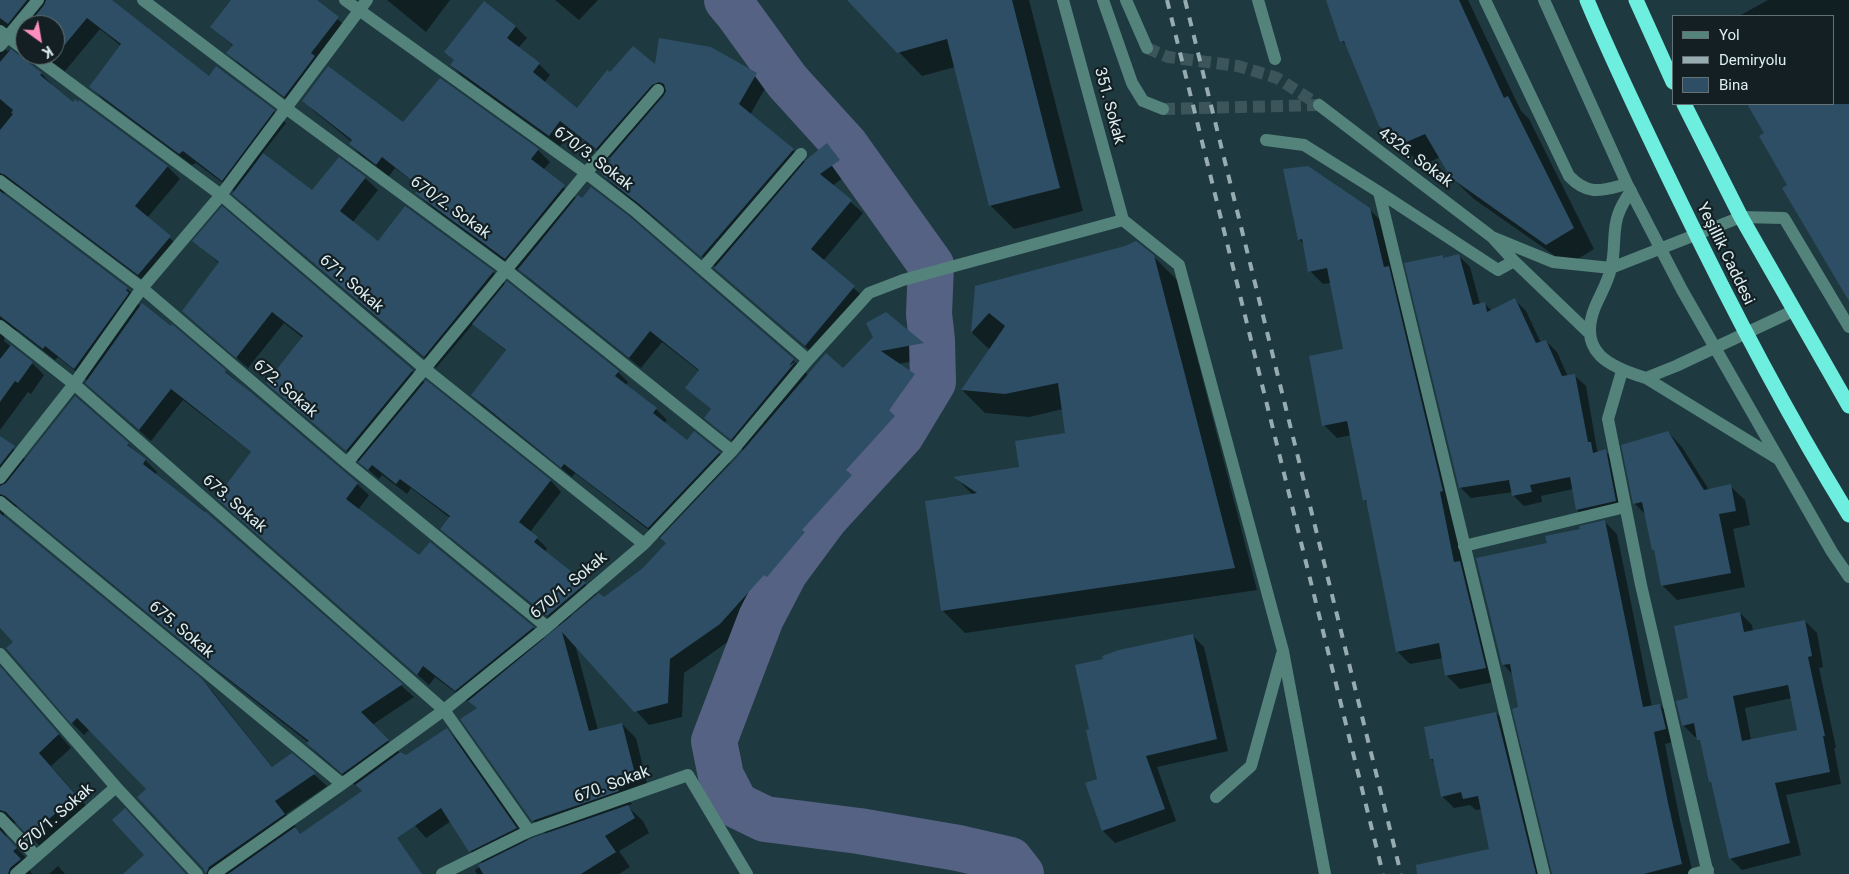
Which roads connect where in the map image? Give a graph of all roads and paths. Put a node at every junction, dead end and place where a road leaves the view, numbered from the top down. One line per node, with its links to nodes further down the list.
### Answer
1 (38, 0): 13 (street)
2 (143, 0): 22 (street, 670/2. Sokak)
3 (345, 0): 12 (street, 670/3. Sokak)
4 (1063, 0): 32 (street, 351. Sokak)
5 (1103, 0): 23 (street, 351. Sokak)
6 (1126, 0): 15 (street)
7 (1258, 0): 16 (street)
8 (1485, 0): 28 (street)
9 (1544, 0): 28 (street)
10 (1587, 0): 34 (highway, Yeşillik Caddesi)
11 (1636, 0): 18 (highway)
12 (363, 5): 22 (street); 26 (street, 670/3. Sokak)
13 (2, 38): 14 (street)
14 (15, 45)
15 (1147, 48)
16 (1275, 59)
17 (46, 65): 30 (street, 671. Sokak)
18 (1672, 80)
19 (658, 90): 26 (street)
20 (1319, 105): 33 (street, 4326. Sokak)
21 (1685, 105): 31 (highway, Yeşillik Caddesi)
22 (287, 109): 30 (street); 39 (street, 670/2. Sokak)
23 (1163, 109)
24 (1266, 140): 29 (street)
25 (801, 154): 37 (street)
26 (586, 173): 37 (street, 670/3. Sokak); 39 (street)
27 (0, 181): 40 (street, 672. Sokak)
28 (1629, 187): 35 (street); 38 (street)
29 (1379, 192): 36 (street); 61 (street)
30 (221, 195): 40 (street); 48 (street, 671. Sokak)
31 (1742, 217): 34 (street); 41 (highway, Yeşillik Caddesi); 43 (street)
32 (1123, 220): 47 (street, 670/1. Sokak); 64 (street)
33 (1492, 236): 36 (street); 38 (street)
34 (1696, 236): 35 (street); 45 (highway, Yeşillik Caddesi)
35 (1661, 248): 38 (street); 46 (street)
36 (1514, 262): 44 (street)
37 (703, 268): 47 (street, 670/3. Sokak)
38 (1611, 268): 44 (street)
39 (506, 270): 48 (street); 53 (street, 670/2. Sokak)
40 (142, 288): 51 (street); 55 (street, 672. Sokak)
41 (1793, 311): 45 (street); 52 (highway, Yeşillik Caddesi)
42 (0, 326): 51 (street, 673. Sokak)
43 (1849, 327)
44 (1588, 332): 49 (street)
45 (1745, 333): 46 (street); 59 (highway, Yeşillik Caddesi)
46 (1715, 347): 50 (street); 54 (street)
47 (808, 360): 53 (street, 670/1. Sokak)
48 (425, 369): 55 (street); 60 (street, 671. Sokak)
49 (1622, 371): 50 (street); 58 (street)
50 (1646, 378): 54 (street)
51 (74, 384): 56 (street); 66 (street, 673. Sokak)
52 (1849, 406)
53 (732, 451): 60 (street, 670/1. Sokak)
54 (1780, 460): 62 (street)
55 (347, 464): 63 (street, 672. Sokak)
56 (0, 478)
57 (0, 502): 67 (street, 675. Sokak)
58 (1625, 507): 61 (street); 73 (street)
59 (1849, 514)
60 (644, 544): 63 (street, 670/1. Sokak)
61 (1464, 546): 80 (street)
62 (1849, 577)
63 (546, 626): 66 (street, 670/1. Sokak)
64 (1283, 651): 69 (street); 79 (street)
65 (0, 654): 68 (street)
66 (444, 710): 67 (street, 670/1. Sokak); 71 (street, 673. Sokak)
67 (342, 784): 76 (street, 670/1. Sokak)
68 (116, 787): 72 (street, 670/1. Sokak); 75 (street)
69 (1216, 797)
70 (0, 818): 72 (street)
71 (529, 831): 77 (street, 670. Sokak); 78 (street, 670. Sokak)
72 (36, 856): 74 (street, 670/1. Sokak)
73 (1708, 872): 81 (street)
74 (16, 874)
75 (197, 874)
76 (214, 874)
77 (442, 874)
78 (747, 874)
79 (1325, 874)
80 (1544, 874)
81 (1694, 874)

